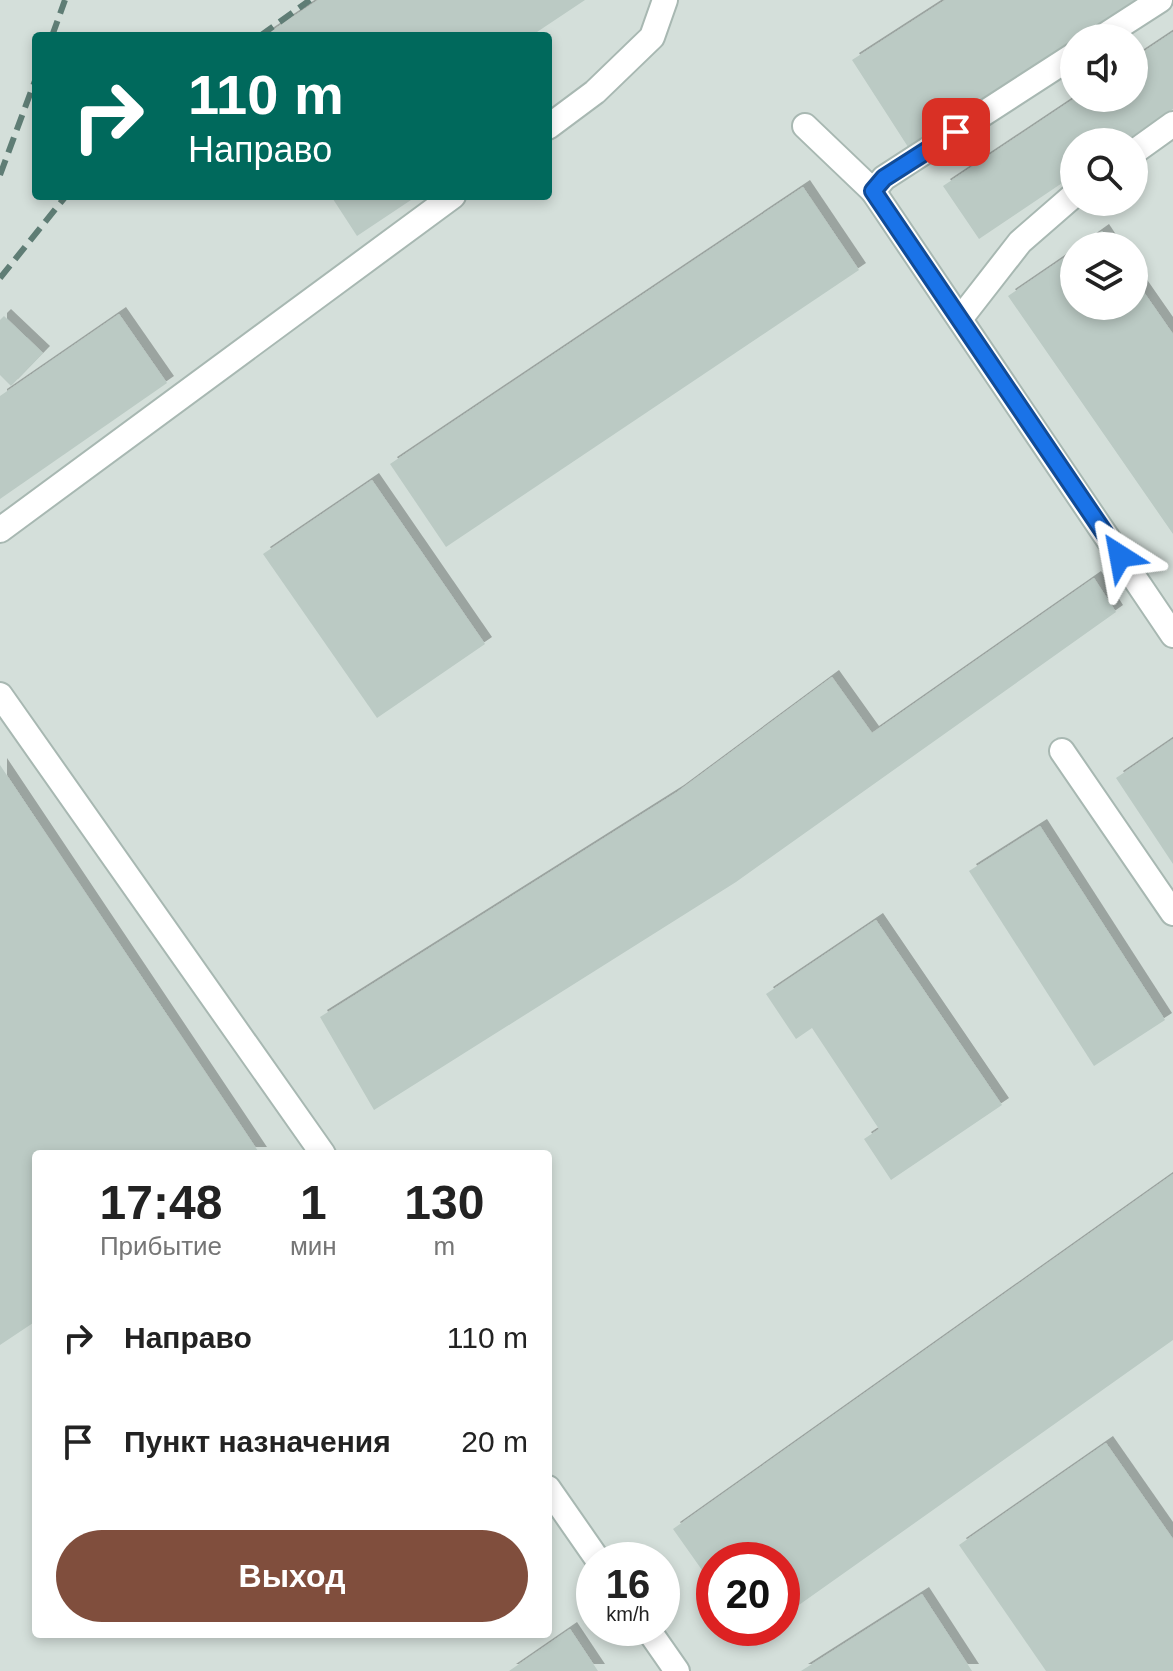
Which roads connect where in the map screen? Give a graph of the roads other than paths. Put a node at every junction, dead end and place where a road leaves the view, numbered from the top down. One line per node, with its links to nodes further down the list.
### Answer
1 (665, 0): 5 (lane)
2 (1160, 0): 3 (lane)
3 (1123, 24)
4 (1060, 64): 9 (lane)
5 (552, 124)
6 (1173, 124): 8 (lane)
7 (805, 126): 9 (lane)
8 (1148, 142)
9 (873, 191): 12 (lane)
10 (448, 200): 13 (lane)
11 (1060, 207): 12 (lane)
12 (960, 319): 14 (lane)
13 (0, 530)
14 (1173, 635)
15 (0, 695): 18 (lane)
16 (1062, 751): 17 (lane)
17 (1173, 913)
18 (320, 1150)
19 (552, 1494): 20 (lane)
20 (586, 1542)
21 (660, 1646): 22 (lane)
22 (677, 1671)

